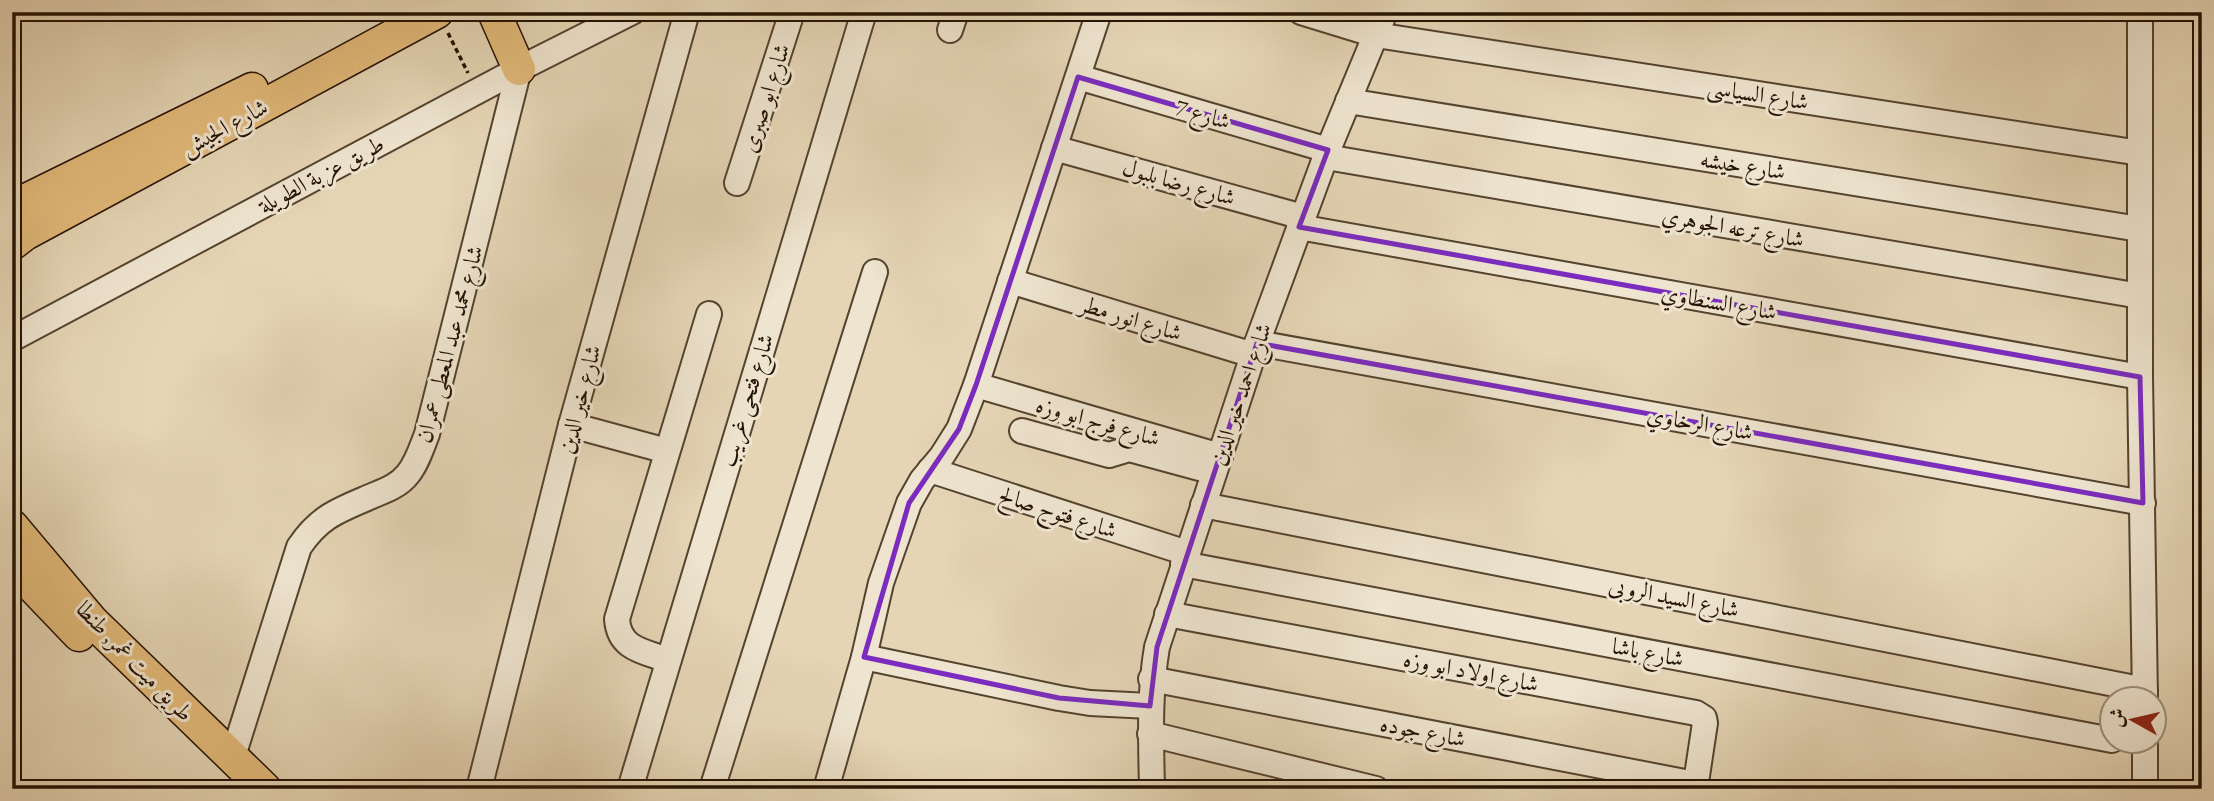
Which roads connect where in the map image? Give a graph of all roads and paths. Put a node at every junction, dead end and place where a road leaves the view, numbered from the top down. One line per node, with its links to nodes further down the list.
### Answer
1 (399, 12): 20 (main road, شارع الجيش)
2 (438, 12): 14 (path); 23 (main road, شارع الجيش)
3 (495, 12): 12 (main road)
4 (632, 12): 12 (street, طريق عزبة الطويلة)
5 (687, 12): 32 (street, شارع خير الدين)
6 (792, 12): 19 (street, شارع ابو صبرى)
7 (864, 12): 44 (street, شارع فتحى غريب)
8 (1099, 12): 13 (street)
9 (1301, 12): 11 (street, شارع السياسى)
10 (2140, 12): 17 (street)
11 (1380, 23): 15 (street, شارع احمد خير الدين); 17 (street, شارع السياسى)
12 (519, 69): 14 (street, طريق عزبة الطويلة); 52 (street, شارع محمد عبد المعطى عمران)
13 (1077, 78): 16 (street); 18 (street, شارع 7)
14 (477, 91): 28 (street, طريق عزبة الطويلة)
15 (1348, 101): 18 (street, شارع احمد خير الدين); 22 (street, شارع خيشه)
16 (1054, 148): 21 (street, شارع رضا بلبول); 25 (street)
17 (2140, 153): 22 (street)
18 (1327, 154): 21 (street, شارع احمد خير الدين); 26 (street, شارع ترعه الجوهري)
19 (737, 183)
20 (12, 207)
21 (1301, 222): 29 (street, شارع احمد خير الدين); 30 (street, شارع السنطاوي)
22 (2139, 229): 26 (street)
23 (12, 244)
24 (875, 272): 57 (street)
25 (1010, 281): 29 (street, شارع انور مطر); 31 (street)
26 (2140, 296): 30 (street)
27 (709, 314): 34 (street)
28 (12, 339)
29 (1255, 349): 35 (street, شارع احمد خير الدين); 37 (street, شارع الرخاوي)
30 (2140, 377): 37 (street)
31 (976, 385): 35 (street, شارع فرج ابو وزه); 36 (street)
32 (571, 425): 34 (street); 55 (street, شارع خير الدين)
33 (1022, 431): 35 (street)
34 (667, 451): 44 (street)
35 (1217, 464): 38 (street, شارع احمد خير الدين)
36 (930, 470): 40 (street, شارع فتوح صالح); 43 (street)
37 (2143, 503): 47 (street)
38 (1203, 505): 40 (street, شارع احمد خير الدين); 46 (street, شارع السيد الروبى)
39 (12, 526): 52 (main road, طريق ميت غمر, طنطا)
40 (1185, 559): 42 (street, شارع احمد خير الدين); 50 (street, شارع باشا)
41 (12, 565): 52 (main road, طريق ميت غمر, طنطا)
42 (1167, 614): 45 (street, شارع احمد خير الدين); 53 (street, شارع اولاد ابو وزه)
43 (864, 657): 48 (street); 58 (street)
44 (668, 660): 56 (street, شارع فتحى غريب)
45 (1151, 679): 48 (street, شارع احمد خير الدين); 53 (street, شارع جوده)
46 (2100, 686)
47 (2145, 686)
48 (1150, 706): 49 (street, شارع احمد خير الدين)
49 (1150, 734): 59 (street, شارع احمد خير الدين); 60 (street)
50 (2098, 737)
51 (2145, 756): 61 (street)
52 (232, 774): 54 (main road, طريق ميت غمر, طنطا)
53 (1695, 786)
54 (265, 789)
55 (479, 789)
56 (630, 789)
57 (712, 789)
58 (825, 789)
59 (1152, 789)
60 (1376, 789)
61 (2145, 789)

